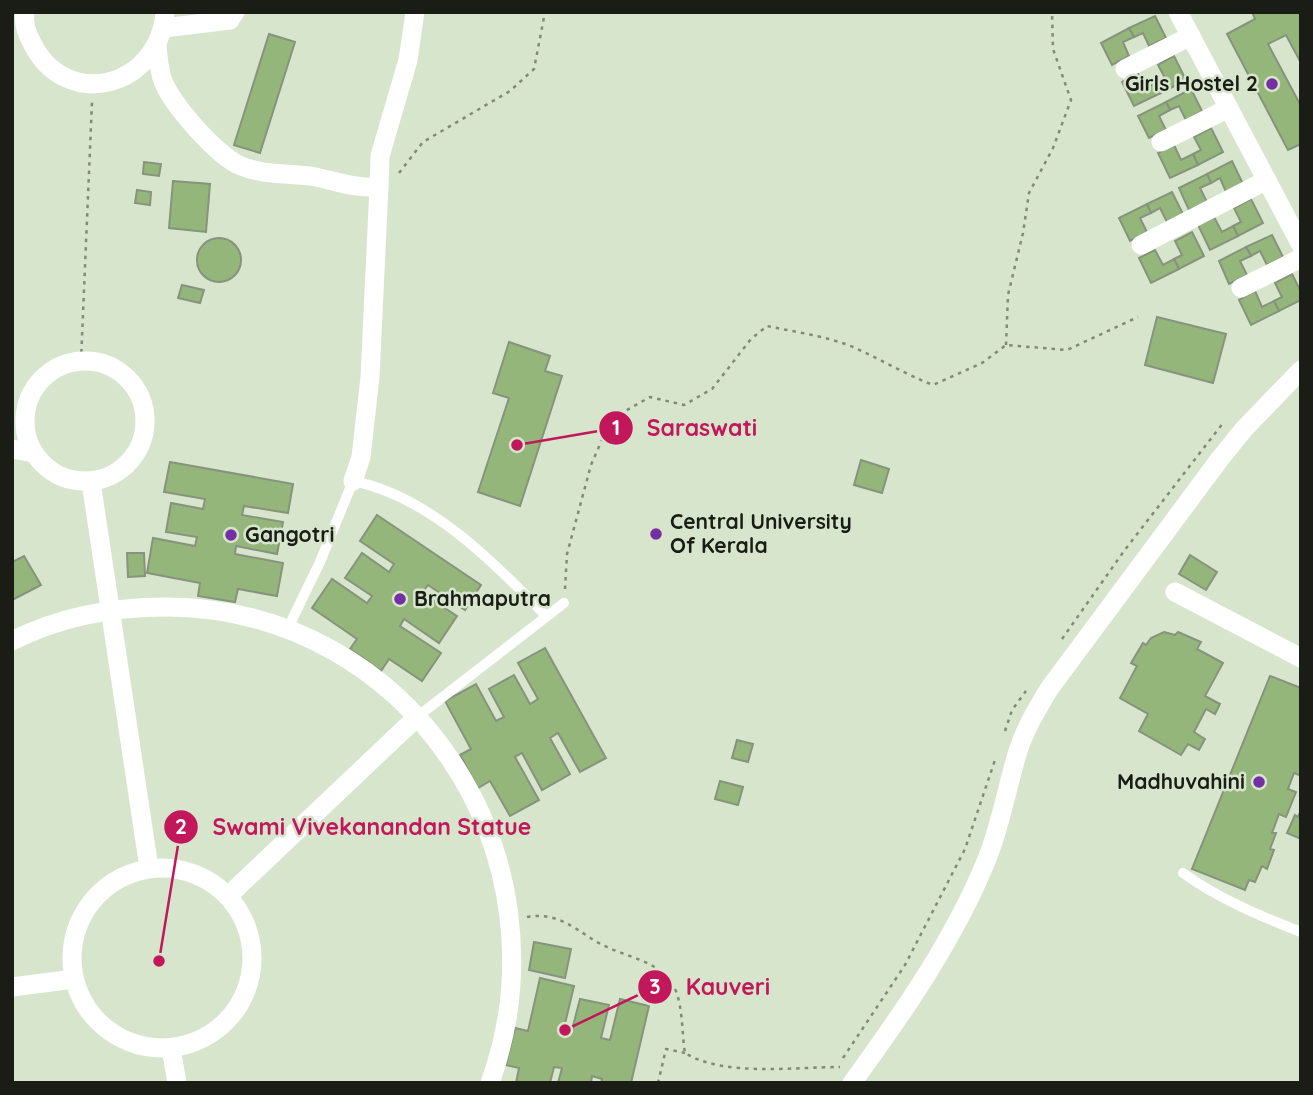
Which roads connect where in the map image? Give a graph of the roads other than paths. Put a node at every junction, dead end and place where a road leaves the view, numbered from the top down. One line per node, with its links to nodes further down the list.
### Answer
1 (234, 12): 5 (street)
2 (415, 12): 11 (street)
3 (1178, 12): 6 (street)
4 (20, 16): 5 (street)
5 (162, 29): 11 (street)
6 (1191, 36): 7 (street); 8 (street)
7 (1125, 69)
8 (1229, 108): 9 (street); 10 (street)
9 (1161, 142)
10 (1267, 180): 12 (street); 14 (street)
11 (378, 194): 21 (street)
12 (1295, 221): 13 (street)
13 (1301, 245)
14 (1141, 246)
15 (1301, 258): 16 (street)
16 (1241, 288)
17 (1301, 370): 38 (street)
18 (19, 415): 20 (street); 22 (street)
19 (12, 449): 20 (street)
20 (33, 453): 22 (street)
21 (353, 481): 26 (lane); 27 (lane)
22 (91, 482): 25 (street)
23 (1175, 592): 29 (street)
24 (564, 603): 26 (lane)
25 (111, 611): 27 (street); 28 (street); 31 (street)
26 (545, 617): 30 (lane)
27 (287, 630): 30 (street)
28 (12, 641)
29 (1301, 658)
30 (418, 717): 33 (street); 40 (street)
31 (149, 868): 33 (street); 35 (street)
32 (1183, 873): 34 (lane)
33 (228, 896): 37 (street)
34 (1301, 932)
35 (74, 979): 36 (street); 37 (street)
36 (12, 987)
37 (171, 1048): 39 (street)
38 (858, 1075)
39 (177, 1083)
40 (489, 1083)

